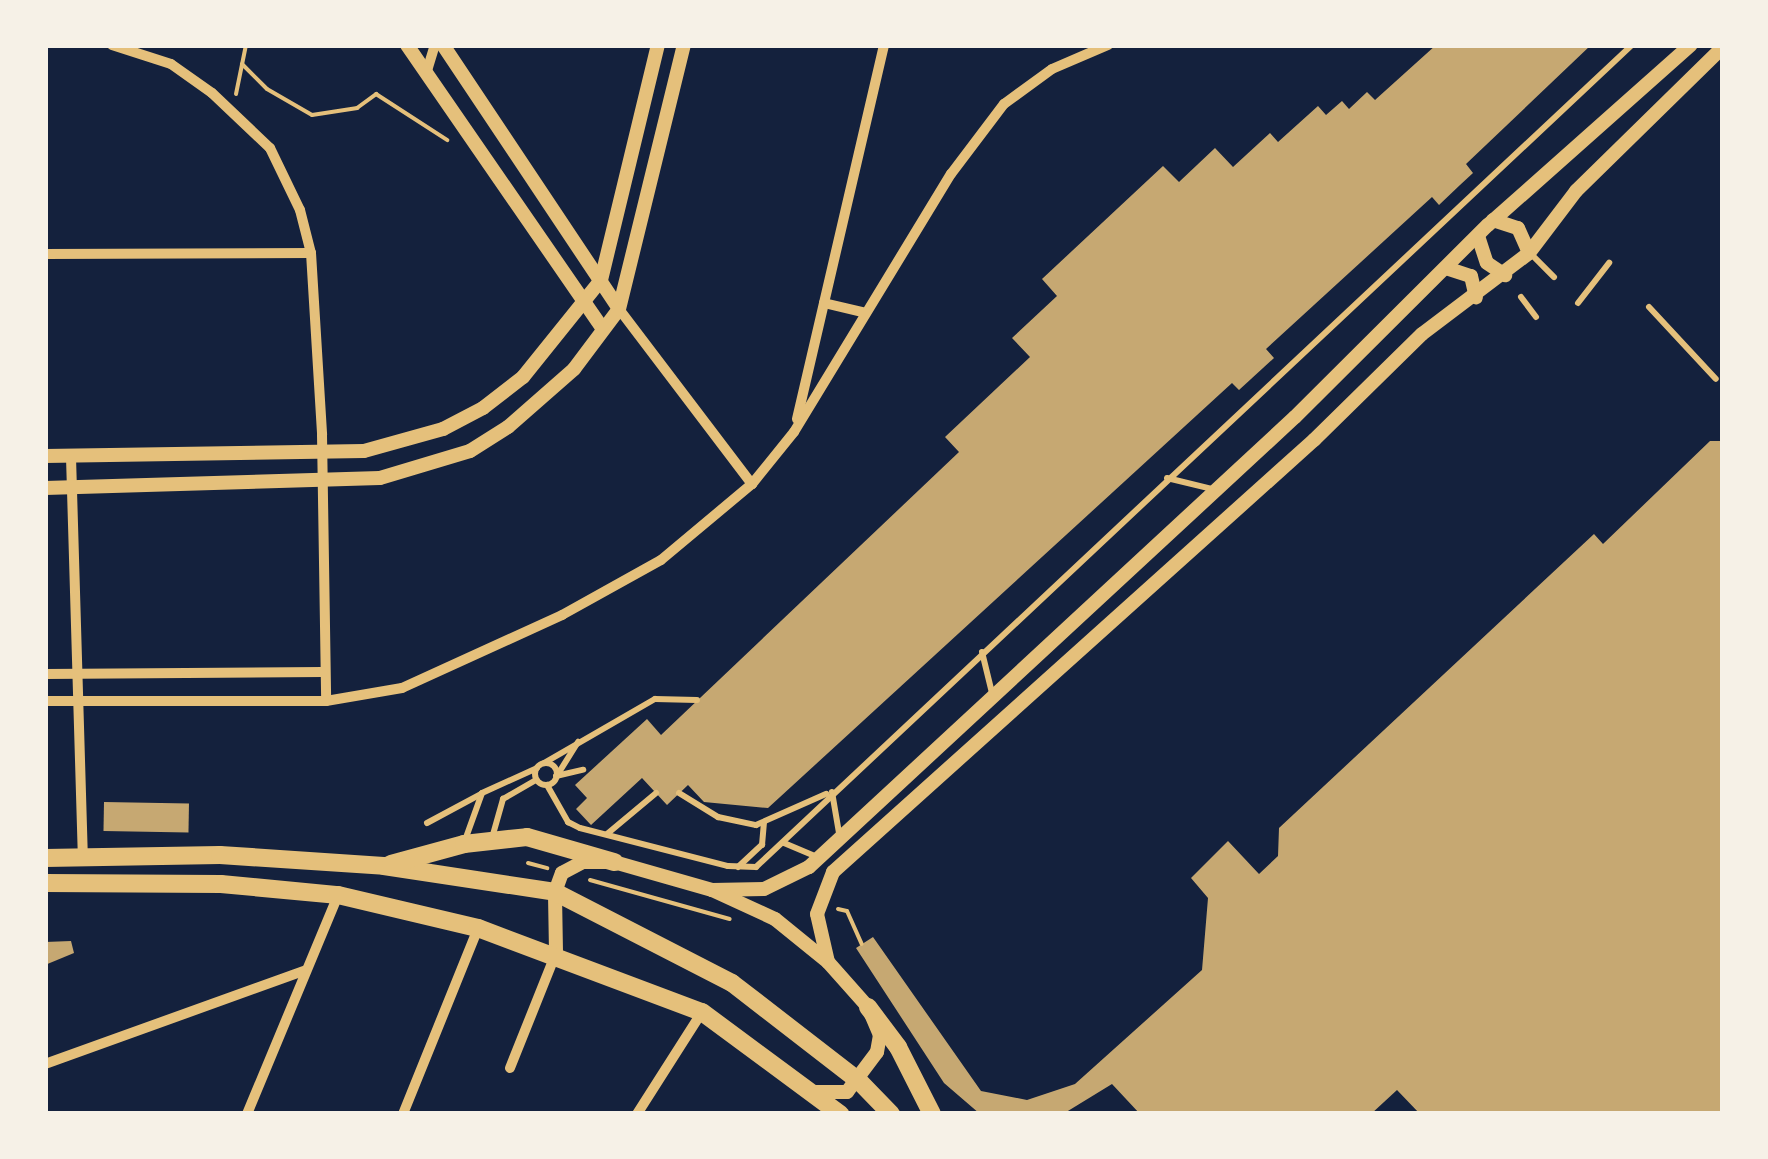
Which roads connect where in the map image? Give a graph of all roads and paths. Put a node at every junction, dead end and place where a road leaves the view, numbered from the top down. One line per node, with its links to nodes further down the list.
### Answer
1 (112, 45): 14 (street)
2 (246, 45): 12 (path)
3 (407, 45): 13 (street)
4 (439, 45): 13 (street); 25 (street)
5 (658, 45): 25 (street)
6 (684, 45): 32 (street)
7 (884, 45): 29 (street)
8 (1108, 45): 33 (street)
9 (1632, 45): 41 (lane)
10 (1723, 47): 19 (street)
11 (1684, 48): 16 (street)
12 (242, 64): 14 (path); 15 (path)
13 (426, 74): 28 (street)
14 (233, 112): 18 (street)
15 (446, 140)
16 (1493, 220): 17 (street); 19 (street)
17 (1478, 236): 22 (street); 23 (street)
18 (312, 253): 20 (street); 38 (street)
19 (1529, 253): 23 (street); 24 (lane)
20 (45, 254)
21 (1609, 263): 30 (lane)
22 (1446, 268): 26 (street); 46 (street)
23 (1505, 275): 26 (street)
24 (1554, 277)
25 (602, 280): 28 (street); 32 (street)
26 (1476, 297): 85 (street)
27 (1521, 297): 34 (lane)
28 (586, 303): 35 (street); 38 (street)
29 (824, 303): 33 (street); 37 (street)
30 (1578, 303)
31 (1648, 307): 36 (lane)
32 (620, 308): 35 (street); 43 (street)
33 (866, 313): 37 (street)
34 (1536, 318)
35 (603, 329): 42 (street)
36 (1716, 378)
37 (794, 432): 43 (street)
38 (323, 454): 40 (street); 42 (street)
39 (45, 456): 40 (street)
40 (70, 457): 45 (street)
41 (1166, 478): 46 (lane); 47 (lane)
42 (324, 482): 45 (street); 48 (street)
43 (752, 484): 55 (street)
44 (45, 488): 45 (street)
45 (71, 488): 49 (street)
46 (1213, 490): 51 (street)
47 (982, 651): 51 (lane); 62 (lane)
48 (323, 672): 49 (street); 55 (street)
49 (76, 673): 50 (street); 52 (street)
50 (45, 674)
51 (993, 696): 70 (street)
52 (76, 700): 54 (street); 55 (street); 73 (street)
53 (698, 700): 56 (lane)
54 (45, 701)
55 (326, 701)
56 (579, 741): 57 (lane); 59 (lane)
57 (540, 766): 59 (lane); 60 (lane); 65 (lane)
58 (583, 770): 59 (lane)
59 (556, 776): 61 (lane)
60 (536, 780): 61 (lane); 69 (lane)
61 (547, 786): 68 (lane)
62 (832, 791): 67 (lane); 70 (lane); 71 (lane)
63 (656, 793): 68 (lane)
64 (679, 793): 67 (lane)
65 (482, 794): 66 (lane); 72 (lane)
66 (428, 823)
67 (764, 823): 79 (lane)
68 (606, 835): 79 (lane)
69 (492, 839): 72 (main road); 76 (main road)
70 (840, 839): 75 (street)
71 (783, 843): 75 (lane); 79 (lane)
72 (464, 844): 78 (main road)
73 (83, 857): 74 (main road); 78 (main road)
74 (45, 858)
75 (819, 858): 82 (street)
76 (614, 862): 80 (street); 82 (street)
77 (528, 863): 80 (path)
78 (384, 866): 83 (main road)
79 (737, 868)
80 (562, 872): 83 (street); 86 (path)
81 (45, 883): 84 (main road)
82 (712, 890): 90 (street)
83 (555, 892): 89 (street); 96 (main road)
84 (338, 895): 87 (main road); 91 (street)
85 (818, 904): 88 (path); 90 (street)
86 (740, 922)
87 (478, 928): 89 (main road); 100 (street)
88 (862, 944)
89 (556, 952): 93 (main road); 95 (street)
90 (828, 962): 92 (street)
91 (304, 971): 94 (street); 99 (street)
92 (868, 1008): 96 (street); 103 (main road)
93 (702, 1012): 97 (main road); 101 (street)
94 (45, 1064)
95 (510, 1068)
96 (859, 1081): 97 (street); 102 (main road)
97 (812, 1092): 98 (main road)
98 (832, 1112)
99 (246, 1114)
100 (403, 1114)
101 (637, 1114)
102 (891, 1114)
103 (932, 1114)

